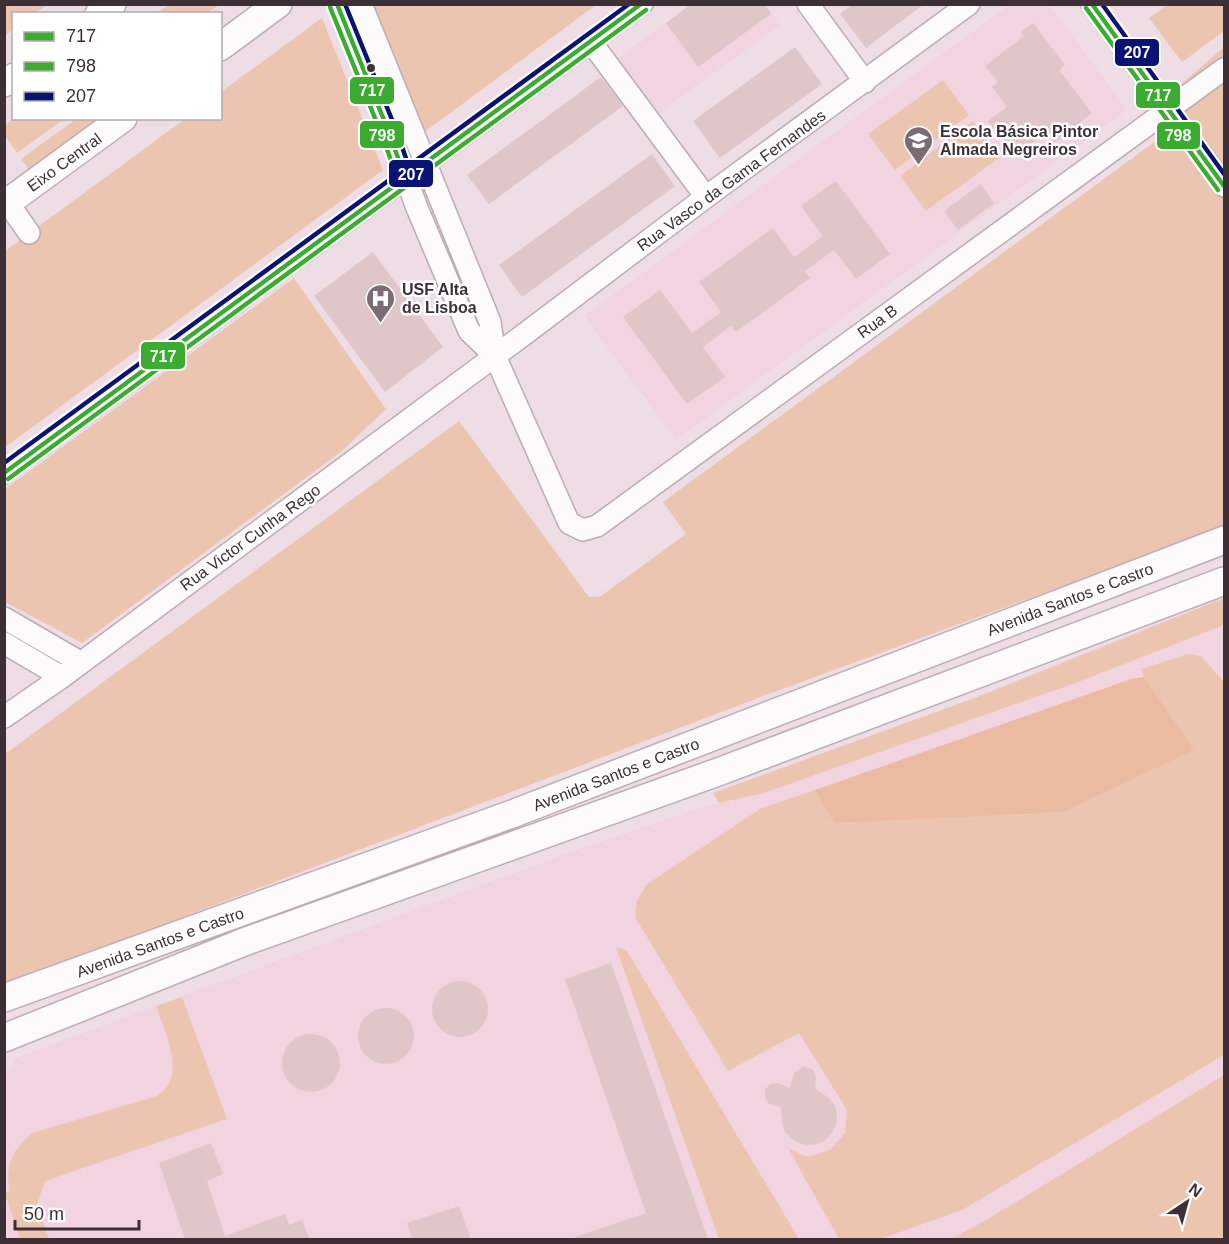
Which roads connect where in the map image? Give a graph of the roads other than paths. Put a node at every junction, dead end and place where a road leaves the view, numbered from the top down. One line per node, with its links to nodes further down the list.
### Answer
1 (278, 4): 9 (main road)
2 (337, 4): 15 (street)
3 (361, 4): 14 (street)
4 (642, 4): 8 (street)
5 (808, 4): 11 (street)
6 (969, 4): 11 (street, Rua Vasco da Gama Fernandes)
7 (1092, 4): 12 (street)
8 (591, 42): 14 (street); 17 (street)
9 (222, 46)
10 (1224, 69): 12 (street, Rua B)
11 (865, 82): 17 (street, Rua Vasco da Gama Fernandes)
12 (1169, 109): 16 (street); 20 (street, Rua B)
13 (120, 120): 18 (main road, Eixo Central)
14 (426, 163): 15 (street); 20 (street)
15 (405, 178): 20 (street); 21 (street)
16 (1224, 186)
17 (706, 196): 20 (street, Rua Vasco da Gama Fernandes)
18 (6, 204): 19 (street)
19 (29, 233)
20 (495, 356): 26 (street, Rua Victor Cunha Rego)
21 (4, 473)
22 (1224, 540): 29 (main road, Avenida Santos e Castro)
23 (1224, 581): 30 (main road, Avenida Santos e Castro)
24 (4, 618): 26 (street)
25 (4, 643): 27 (street)
26 (80, 662): 27 (street, Rua Victor Cunha Rego)
27 (62, 677): 28 (street, Rua Victor Cunha Rego)
28 (4, 717)
29 (4, 998)
30 (4, 1038)

